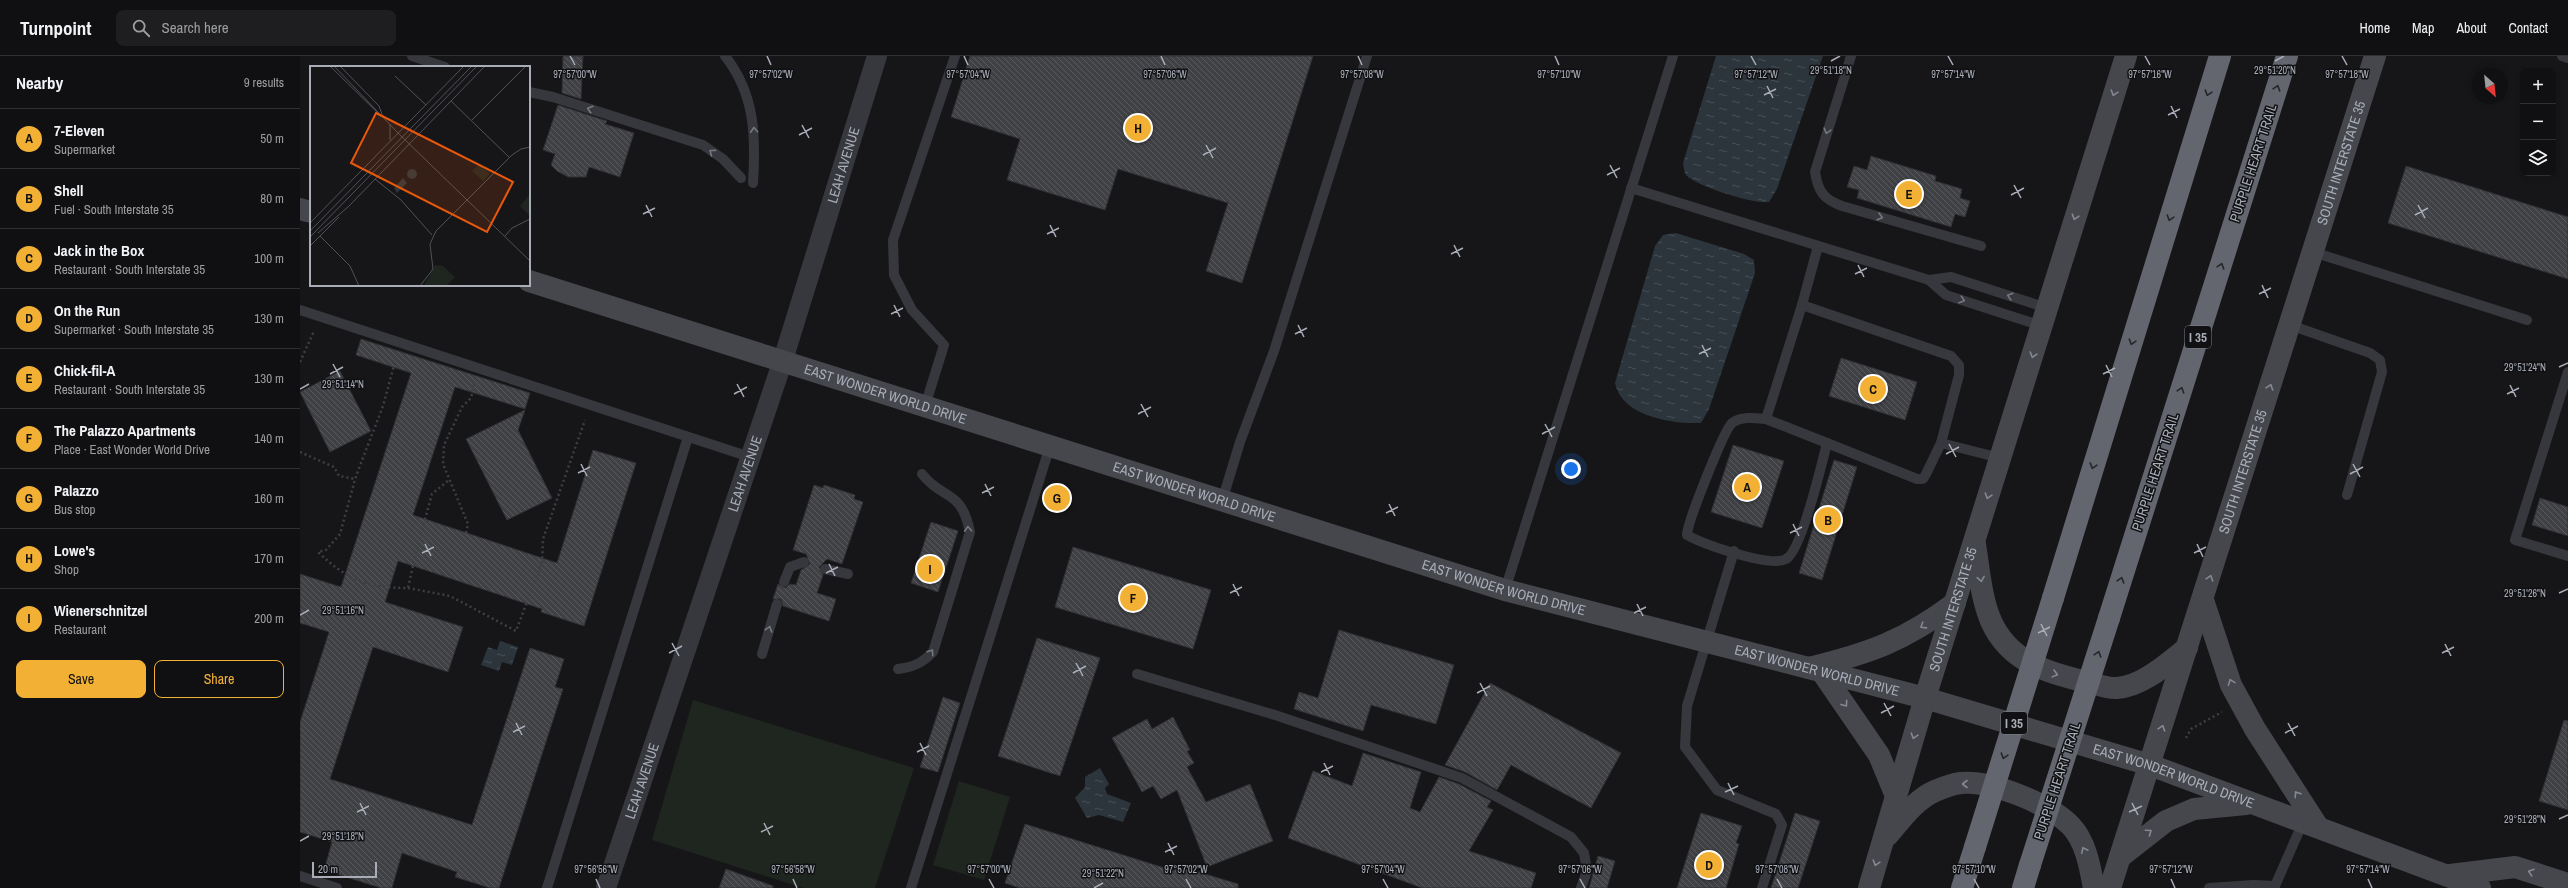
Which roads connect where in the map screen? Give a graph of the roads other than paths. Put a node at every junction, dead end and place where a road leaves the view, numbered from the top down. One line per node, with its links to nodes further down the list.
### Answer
1 (412, 56): 14 (lane)
2 (725, 56): 17 (lane, one-way to 2)
3 (876, 56): 31 (street, LEAH AVENUE)
4 (955, 56): 33 (lane)
5 (1367, 56): 43 (lane)
6 (1673, 56): 18 (lane)
7 (1851, 56): 22 (lane, one-way to 22)
8 (2126, 56): 28 (main road, SOUTH INTERSTATE 35, one-way to 28)
9 (2220, 56): 79 (highway, I 35, one-way to 79, bridge)
10 (2287, 56): 80 (highway, PURPLE HEART TRAIL / I 35, one-way to 10, bridge)
11 (2375, 56): 23 (main road, SOUTH INTERSTATE 35)
12 (2562, 56): 13 (lane)
13 (2568, 58)
14 (442, 66)
15 (530, 92): 16 (lane, one-way to 15)
16 (740, 178)
17 (753, 182)
18 (1631, 188): 21 (lane); 51 (lane)
19 (300, 209): 20 (main road)
20 (310, 212)
21 (1818, 246): 24 (lane); 26 (lane)
22 (1981, 246)
23 (2313, 252): 29 (lane); 30 (main road, SOUTH INTERSTATE 35)
24 (1929, 280): 28 (lane, one-way to 24); 28 (lane, one-way to 28)
25 (530, 281): 31 (main road, EAST WONDER WORLD DRIVE)
26 (1802, 305): 34 (lane); 37 (lane)
27 (300, 310): 35 (lane)
28 (2044, 317): 40 (main road, SOUTH INTERSTATE 35, one-way to 40)
29 (2527, 320)
30 (2290, 325): 42 (lane); 52 (main road, SOUTH INTERSTATE 35, one-way to 30)
31 (783, 360): 33 (main road, EAST WONDER WORLD DRIVE); 39 (street, LEAH AVENUE)
32 (2568, 372): 46 (lane)
33 (926, 406): 38 (main road, EAST WONDER WORLD DRIVE)
34 (1766, 418): 36 (lane); 45 (lane)
35 (688, 437): 39 (lane); 73 (lane)
36 (1827, 443): 37 (lane); 45 (lane)
37 (1941, 443): 40 (lane)
38 (1050, 446): 43 (main road, EAST WONDER WORLD DRIVE); 75 (lane)
39 (750, 457): 74 (street, LEAH AVENUE)
40 (2000, 458): 44 (main road, SOUTH INTERSTATE 35, one-way to 44)
41 (922, 474): 58 (lane, one-way to 41)
42 (2346, 495)
43 (1222, 501): 51 (main road, EAST WONDER WORLD DRIVE)
44 (1974, 541): 53 (main road, SOUTH INTERSTATE 35); 56 (main road, one-way to 56)
45 (1734, 551): 55 (lane)
46 (2568, 556)
47 (804, 562): 50 (lane)
48 (824, 569): 49 (lane)
49 (848, 574)
50 (784, 582)
51 (1505, 590): 55 (main road, EAST WONDER WORLD DRIVE)
52 (2203, 600): 56 (main road, SOUTH INTERSTATE 35); 65 (main road, one-way to 52)
53 (1954, 603): 59 (main road, one-way to 59); 61 (main road, SOUTH INTERSTATE 35)
54 (777, 604): 57 (lane, one-way to 54)
55 (1708, 643): 59 (main road, EAST WONDER WORLD DRIVE); 77 (lane)
56 (2188, 648): 62 (main road, SOUTH INTERSTATE 35, one-way to 56)
57 (762, 654)
58 (898, 669)
59 (1815, 670): 61 (main road, EAST WONDER WORLD DRIVE); 63 (main road, one-way to 63)
60 (1137, 674): 76 (lane)
61 (1925, 698): 62 (main road, EAST WONDER WORLD DRIVE); 63 (main road, SOUTH INTERSTATE 35, one-way to 63)
62 (2150, 765): 64 (main road, EAST WONDER WORLD DRIVE); 67 (main road, SOUTH INTERSTATE 35)
63 (1896, 796): 66 (main road, SOUTH INTERSTATE 35)
64 (2251, 804): 65 (main road, EAST WONDER WORLD DRIVE); 67 (main road, one-way to 64)
65 (2310, 824): 69 (main road, EAST WONDER WORLD DRIVE); 71 (lane)
66 (1884, 839): 78 (main road, SOUTH INTERSTATE 35, one-way to 78); 81 (main road, one-way to 66)
67 (2120, 858): 82 (main road, SOUTH INTERSTATE 35)
68 (300, 876): 72 (lane)
69 (2453, 881): 70 (main road, one-way to 69); 84 (main road, EAST WONDER WORLD DRIVE)
70 (2568, 884)
71 (2277, 887): 83 (lane)
72 (337, 888)
73 (547, 888)
74 (606, 888)
75 (912, 888)
76 (1581, 888)
77 (1762, 888)
78 (1869, 888)
79 (1962, 888)
80 (2023, 888)
81 (2094, 888)
82 (2110, 888)
83 (2209, 888)
84 (2480, 888)

